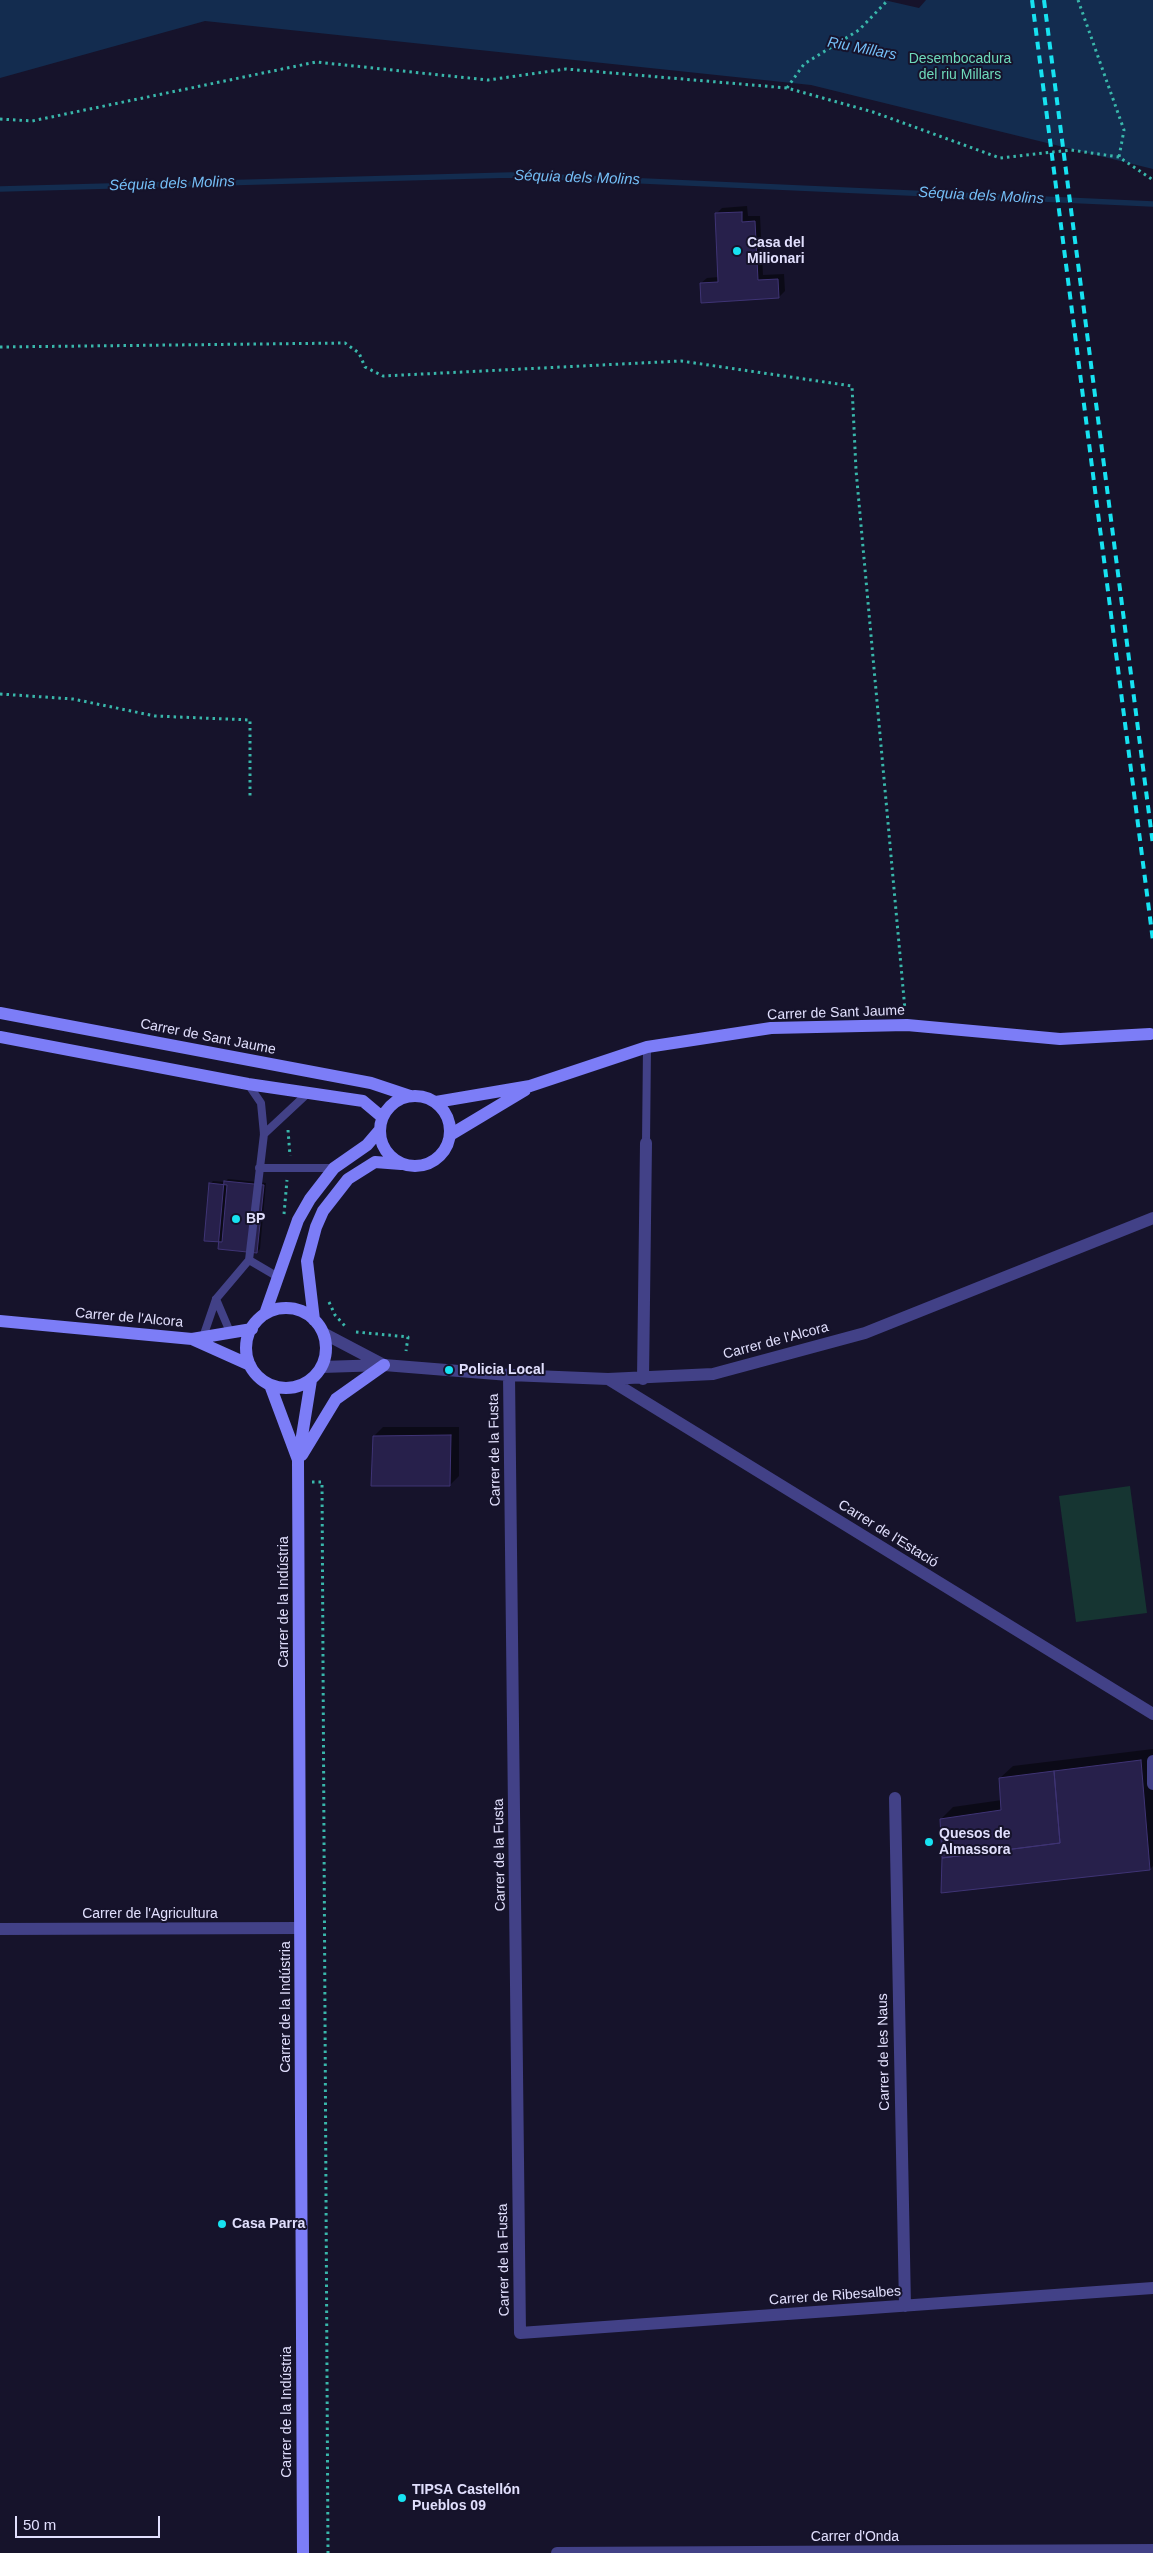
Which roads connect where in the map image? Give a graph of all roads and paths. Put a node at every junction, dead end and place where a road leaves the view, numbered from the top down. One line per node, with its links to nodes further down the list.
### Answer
1 (888, 0): 3 (path)
2 (1078, 0): 5 (path)
3 (787, 88): 4 (path); 5 (path)
4 (0, 119)
5 (1119, 157): 6 (path)
6 (1153, 180)
7 (0, 348): 11 (path)
8 (0, 694): 9 (path)
9 (250, 798)
10 (0, 1013): 18 (street, Carrer de Sant Jaume)
11 (907, 1025): 12 (street, Carrer de Sant Jaume); 14 (street, Carrer de Sant Jaume)
12 (1150, 1034)
13 (0, 1037): 15 (street)
14 (647, 1047): 16 (street, Carrer de Sant Jaume); 25 (lane)
15 (248, 1084): 17 (street); 23 (lane)
16 (530, 1086): 19 (street, Carrer de Sant Jaume); 24 (street, Carrer de Sant Jaume)
17 (309, 1092): 20 (lane); 21 (street)
18 (410, 1096): 19 (street); 21 (street)
19 (436, 1102): 24 (street)
20 (286, 1113): 23 (lane); 28 (path)
21 (382, 1117): 22 (street)
22 (379, 1132): 26 (street); 29 (street)
23 (264, 1134): 27 (lane)
24 (450, 1135): 26 (street)
25 (646, 1143): 49 (street)
26 (401, 1164): 37 (street)
27 (259, 1168): 28 (lane); 32 (lane)
28 (289, 1168): 29 (lane); 31 (path)
29 (334, 1168): 31 (street)
30 (1153, 1218): 49 (street, Carrer de l'Alcora)
31 (298, 1220): 33 (street)
32 (249, 1260): 33 (lane); 35 (lane)
33 (278, 1277): 36 (street)
34 (327, 1296): 46 (path)
35 (216, 1299): 40 (lane); 42 (lane)
36 (265, 1314): 37 (street); 39 (street)
37 (314, 1320): 41 (street)
38 (0, 1321): 42 (street, Carrer de l'Alcora)
39 (252, 1328): 40 (street); 43 (street)
40 (230, 1332): 42 (street)
41 (323, 1333): 44 (street, Carrer de l'Alcora); 45 (street)
42 (198, 1338): 43 (street, Carrer de l'Alcora)
43 (250, 1365): 51 (street)
44 (384, 1365): 45 (street, Carrer de l'Alcora); 46 (street, Carrer de l'Alcora); 52 (street)
45 (322, 1367): 50 (street)
46 (405, 1367): 47 (street, Carrer de l'Alcora)
47 (509, 1375): 48 (street, Carrer de l'Alcora); 62 (street, Carrer de la Fusta)
48 (608, 1379): 49 (street, Carrer de l'Alcora); 54 (street, Carrer de l'Estació)
49 (643, 1379)
50 (311, 1380): 51 (street); 52 (street, Carrer de la Indústria)
51 (270, 1385): 52 (street, Carrer de la Indústria)
52 (298, 1461): 53 (street, Carrer de la Indústria)
53 (299, 1482): 58 (street, Carrer de la Indústria); 65 (path)
54 (1153, 1714)
55 (1153, 1761): 56 (street)
56 (1153, 1784)
57 (894, 1798): 61 (street, Carrer de les Naus)
58 (300, 1928): 59 (street, Carrer de l'Agricultura); 64 (street, Carrer de la Indústria)
59 (0, 1929)
60 (1153, 2288): 61 (street, Carrer de Ribesalbes)
61 (905, 2306): 62 (street, Carrer de Ribesalbes)
62 (520, 2334)
63 (1153, 2550): 68 (street, Carrer d'Onda)
64 (303, 2553)
65 (328, 2553)
66 (557, 2553): 67 (street, Carrer d'Onda)
67 (638, 2553): 68 (street, Carrer d'Onda)
68 (793, 2553)

